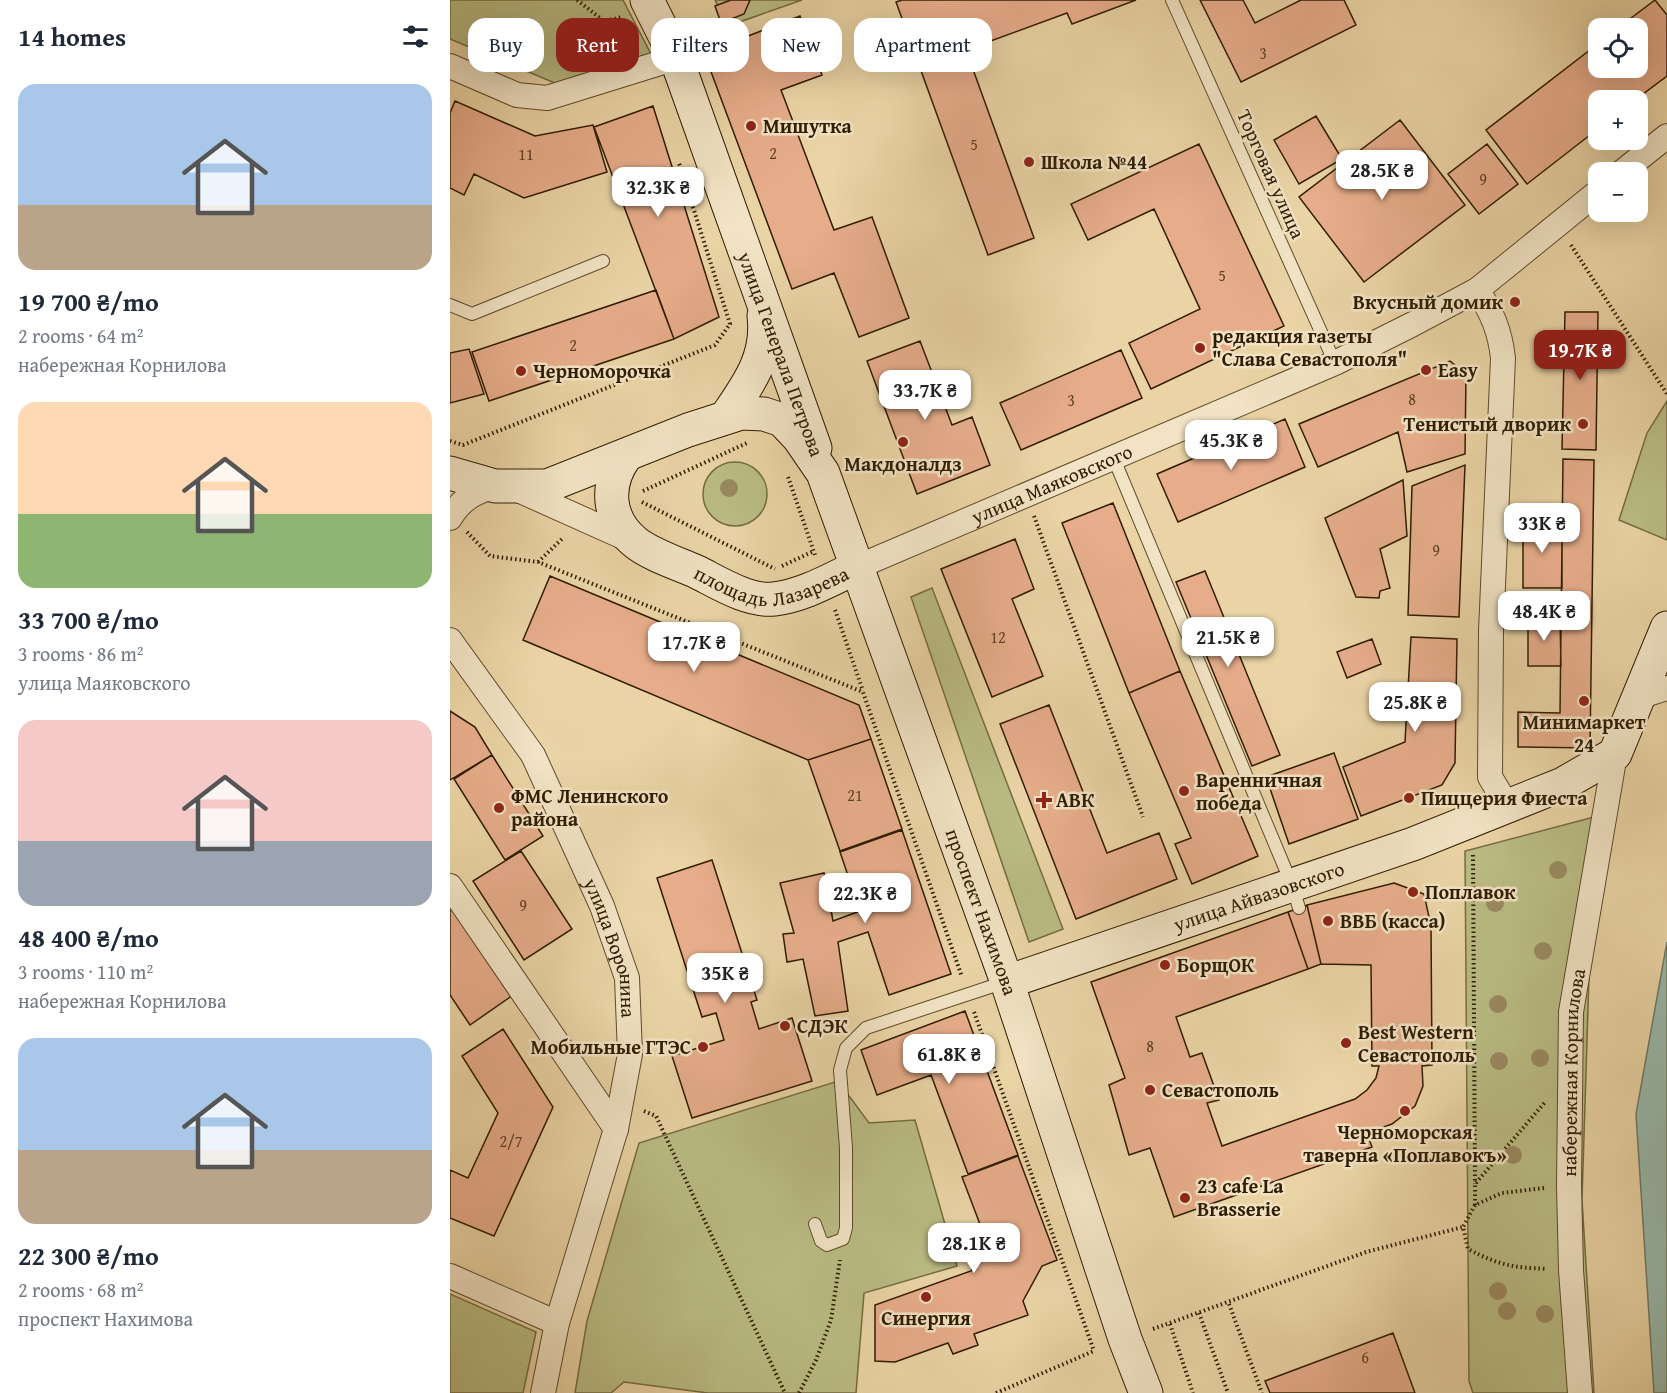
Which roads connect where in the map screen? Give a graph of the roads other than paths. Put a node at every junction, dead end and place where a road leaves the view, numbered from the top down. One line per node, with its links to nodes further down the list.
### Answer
1 (1172, 0): 14 (lane, Торговая улица)
2 (639, 7): 3 (main road, улица Генерала Петрова)
3 (651, 24)
4 (450, 66): 5 (street)
5 (651, 66)
6 (681, 72): 12 (main road, улица Генерала Петрова)
7 (1667, 136): 8 (street)
8 (1634, 162)
9 (1588, 200): 11 (street, улица Маяковского)
10 (603, 261): 13 (lane)
11 (1477, 290): 14 (street, улица Маяковского); 28 (street)
12 (761, 300): 15 (main road); 18 (main road, улица Генерала Петрова)
13 (450, 305)
14 (1335, 363): 17 (street, улица Маяковского)
15 (726, 417): 16 (main road, площадь Лазарева); 18 (main road, площадь Лазарева)
16 (625, 457): 20 (main road); 22 (main road, площадь Лазарева)
17 (1114, 459): 23 (street, улица Маяковского); 30 (lane)
18 (823, 473): 23 (main road, площадь Лазарева)
19 (450, 474): 20 (main road)
20 (505, 487): 21 (street); 22 (street)
21 (451, 516)
22 (635, 543): 23 (main road, площадь Лазарева)
23 (855, 568): 31 (main road, проспект Нахимова)
24 (1667, 628): 26 (main road)
25 (450, 640): 32 (street, улица Воронина)
26 (1653, 693): 27 (main road)
27 (1615, 754): 28 (main road, улица Айвазовского); 38 (street, набережная Корнилова)
28 (1508, 807): 30 (main road, улица Айвазовского)
29 (450, 886): 32 (street)
30 (1295, 896): 31 (main road, улица Айвазовского)
31 (1006, 982): 33 (lane); 37 (main road, проспект Нахимова)
32 (616, 1129): 35 (street, улица Воронина)
33 (815, 1224)
34 (450, 1276): 35 (street)
35 (557, 1323): 36 (street, улица Воронина)
36 (543, 1393)
37 (1146, 1393)
38 (1580, 1393)

